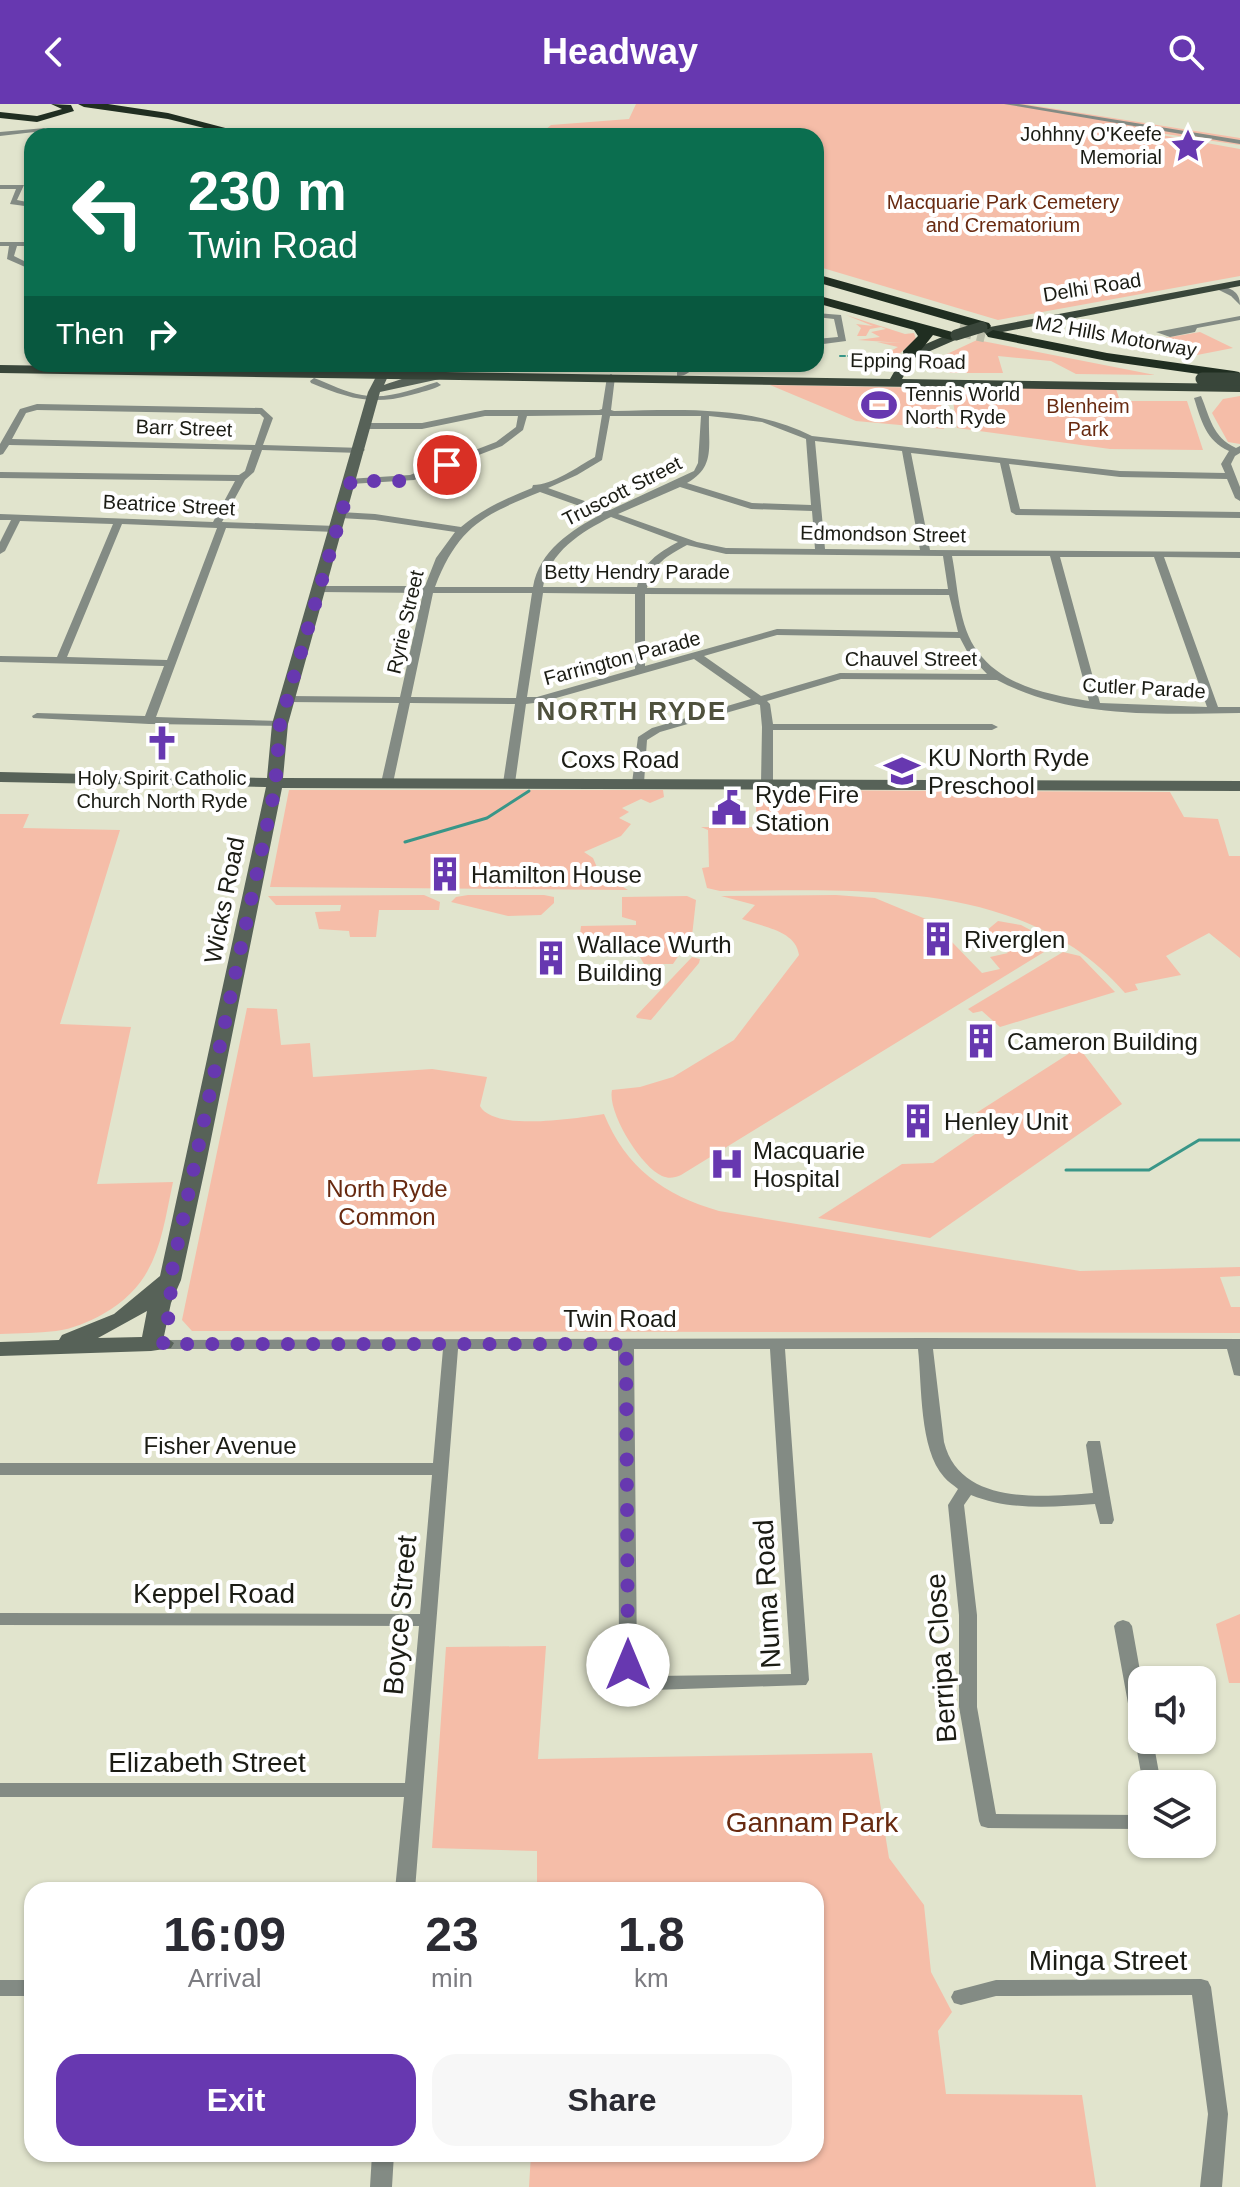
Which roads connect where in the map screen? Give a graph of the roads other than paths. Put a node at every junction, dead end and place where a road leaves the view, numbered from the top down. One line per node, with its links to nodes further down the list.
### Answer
1 (57, 104): 7 (highway)
2 (84, 104): 8 (highway)
3 (106, 104): 6 (highway)
4 (124, 104): 6 (highway)
5 (1007, 104): 12 (street)
6 (173, 114): 9 (highway)
7 (0, 115)
8 (217, 128)
9 (229, 128)
10 (24, 131): 11 (street)
11 (0, 134)
12 (1240, 142)
13 (0, 187): 14 (street)
14 (24, 204)
15 (0, 244): 16 (street)
16 (14, 244): 17 (street); 18 (street)
17 (24, 244)
18 (24, 264)
19 (824, 280): 29 (highway)
20 (1240, 283): 21 (main road, Delhi Road)
21 (1220, 287): 24 (street); 29 (main road, Delhi Road)
22 (824, 291): 30 (highway)
23 (824, 301): 28 (highway)
24 (1240, 303)
25 (824, 316): 31 (street)
26 (1240, 318): 27 (street)
27 (1193, 326)
28 (920, 329): 30 (highway); 36 (highway)
29 (989, 329): 30 (main road, Delhi Road, bridge); 46 (highway, M2 Hills Motorway); 49 (highway, M2 Hills Motorway)
30 (960, 334): 36 (main road, Delhi Road)
31 (824, 341)
32 (24, 363): 33 (main road)
33 (0, 367): 34 (main road, Epping Road); 35 (main road, Epping Road)
34 (24, 367)
35 (24, 368)
36 (909, 369): 37 (main road, Epping Road); 43 (main road, Epping Road); 47 (main road, Epping Road); 49 (main road, Epping Road)
37 (824, 371)
38 (388, 372): 51 (main road, Wicks Road)
39 (417, 372): 44 (main road, Epping Road)
40 (564, 372): 43 (main road, Epping Road)
41 (683, 372): 43 (street)
42 (797, 372): 45 (main road, Epping Road)
43 (680, 374)
44 (455, 376): 45 (main road, Epping Road); 51 (main road)
45 (611, 377): 54 (street, Ryrie Street)
46 (1203, 377): 47 (main road, Epping Road); 49 (main road, Epping Road, bridge)
47 (1152, 379): 49 (main road)
48 (314, 381): 51 (street)
49 (1235, 384)
50 (437, 385): 51 (street)
51 (378, 395): 56 (main road, Wicks Road)
52 (1198, 398): 62 (street)
53 (523, 413): 54 (street); 56 (street); 67 (street)
54 (606, 414): 55 (street); 70 (street, Ryrie Street)
55 (705, 415): 57 (street); 69 (street, Truscott Street)
56 (367, 426): 61 (main road, Wicks Road)
57 (810, 438): 59 (street); 72 (street)
58 (6, 442): 60 (street, Barr Street); 60 (street); 63 (street)
59 (906, 448): 64 (street); 84 (street)
60 (257, 449): 61 (street, Barr Street); 66 (street)
61 (360, 450): 67 (main road, Wicks Road)
62 (1238, 450): 68 (street)
63 (0, 452)
64 (1004, 461): 68 (street); 74 (street)
65 (0, 475): 66 (street)
66 (241, 478): 79 (street)
67 (351, 481): 78 (main road, Wicks Road)
68 (1235, 482): 71 (street)
69 (678, 483): 72 (street); 73 (street, Truscott Street)
70 (536, 487): 73 (street, Edmondson Street); 80 (street, Ryrie Street)
71 (1240, 498)
72 (816, 508): 83 (street)
73 (610, 514): 81 (street, Edmondson Street); 91 (street, Truscott Street)
74 (1240, 515)
75 (0, 517): 76 (street, Beatrice Street)
76 (17, 518): 77 (street, Beatrice Street); 82 (street)
77 (119, 520): 79 (street, Beatrice Street); 97 (street)
78 (338, 522): 79 (street, Beatrice Street); 80 (street, Beatrice Street); 89 (main road, Wicks Road)
79 (219, 527): 98 (street)
80 (461, 530): 90 (street, Ryrie Street)
81 (687, 541): 83 (street, Edmondson Street); 92 (street)
82 (0, 551)
83 (820, 551): 84 (street, Edmondson Street)
84 (926, 553): 85 (street, Edmondson Street)
85 (947, 553): 86 (street, Edmondson Street); 93 (street, Cutler Parade)
86 (1054, 554): 87 (street, Edmondson Street); 105 (street)
87 (1158, 555): 88 (street, Edmondson Street); 106 (street)
88 (1240, 555)
89 (320, 589): 90 (street, Betty Hendry Parade); 101 (main road, Wicks Road)
90 (429, 589): 91 (street, Betty Hendry Parade); 103 (street, Ryrie Street)
91 (536, 590): 92 (street, Betty Hendry Parade); 104 (street, Truscott Street)
92 (641, 590): 93 (street, Betty Hendry Parade); 99 (street)
93 (954, 592): 94 (street, Cutler Parade)
94 (963, 635): 95 (street, Farrington Parade); 100 (street, Cutler Parade)
95 (697, 656): 99 (street, Farrington Parade); 102 (street)
96 (0, 659): 97 (street)
97 (60, 662): 98 (street)
98 (171, 663): 109 (street)
99 (640, 672): 104 (street, Farrington Parade)
100 (996, 677): 102 (street, Chauvel Street); 105 (street, Cutler Parade)
101 (287, 699): 103 (street, Farrington Parade); 110 (main road, Wicks Road)
102 (760, 700): 111 (street); 117 (street, Chauvel Street)
103 (406, 701): 104 (street, Farrington Parade); 115 (street, Ryrie Street)
104 (523, 701): 116 (street, Truscott Street)
105 (1096, 707): 106 (street, Cutler Parade)
106 (1214, 710): 107 (street, Cutler Parade)
107 (1240, 710)
108 (37, 716): 109 (street)
109 (149, 721): 110 (street)
110 (280, 724): 114 (main road, Wicks Road)
111 (768, 727): 112 (street); 118 (street)
112 (992, 727)
113 (0, 777): 114 (main road, Coxs Road)
114 (275, 782): 115 (main road, Coxs Road); 120 (main road, Wicks Road)
115 (387, 783): 116 (main road, Coxs Road)
116 (509, 783): 117 (main road, Coxs Road)
117 (638, 783): 118 (main road, Coxs Road)
118 (767, 783): 119 (main road, Coxs Road)
119 (1240, 786)
120 (171, 1274): 122 (main road, Wicks Road); 127 (main road)
121 (925, 1343): 125 (street, Twin Road); 126 (street, Twin Road); 133 (street)
122 (157, 1344): 123 (street, Twin Road); 127 (main road, Twin Road)
123 (451, 1344): 124 (street, Twin Road); 132 (street, Boyce Street)
124 (626, 1344): 125 (street, Twin Road); 125 (street, Numa Road)
125 (777, 1344)
126 (1237, 1344): 129 (street)
127 (44, 1347): 128 (main road, Twin Road)
128 (0, 1349)
129 (1240, 1371)
130 (1094, 1445): 134 (street)
131 (0, 1469): 132 (street, Fisher Avenue)
132 (440, 1469): 137 (street, Boyce Street)
133 (969, 1486): 134 (street); 142 (street, Berripa Close)
134 (1102, 1498): 135 (street)
135 (1106, 1520)
136 (0, 1619): 137 (street, Keppel Road)
137 (428, 1620): 141 (street, Boyce Street)
138 (1123, 1626): 139 (street)
139 (1130, 1666)
140 (0, 1790): 141 (street, Elizabeth Street)
141 (413, 1790): 143 (street, Boyce Street)
142 (1128, 1822)
143 (406, 1882)
144 (0, 1988): 145 (street)
145 (24, 1988)
146 (961, 1997): 149 (street, Minga Street)
147 (383, 2162): 148 (street)
148 (381, 2187)
149 (1211, 2187)

